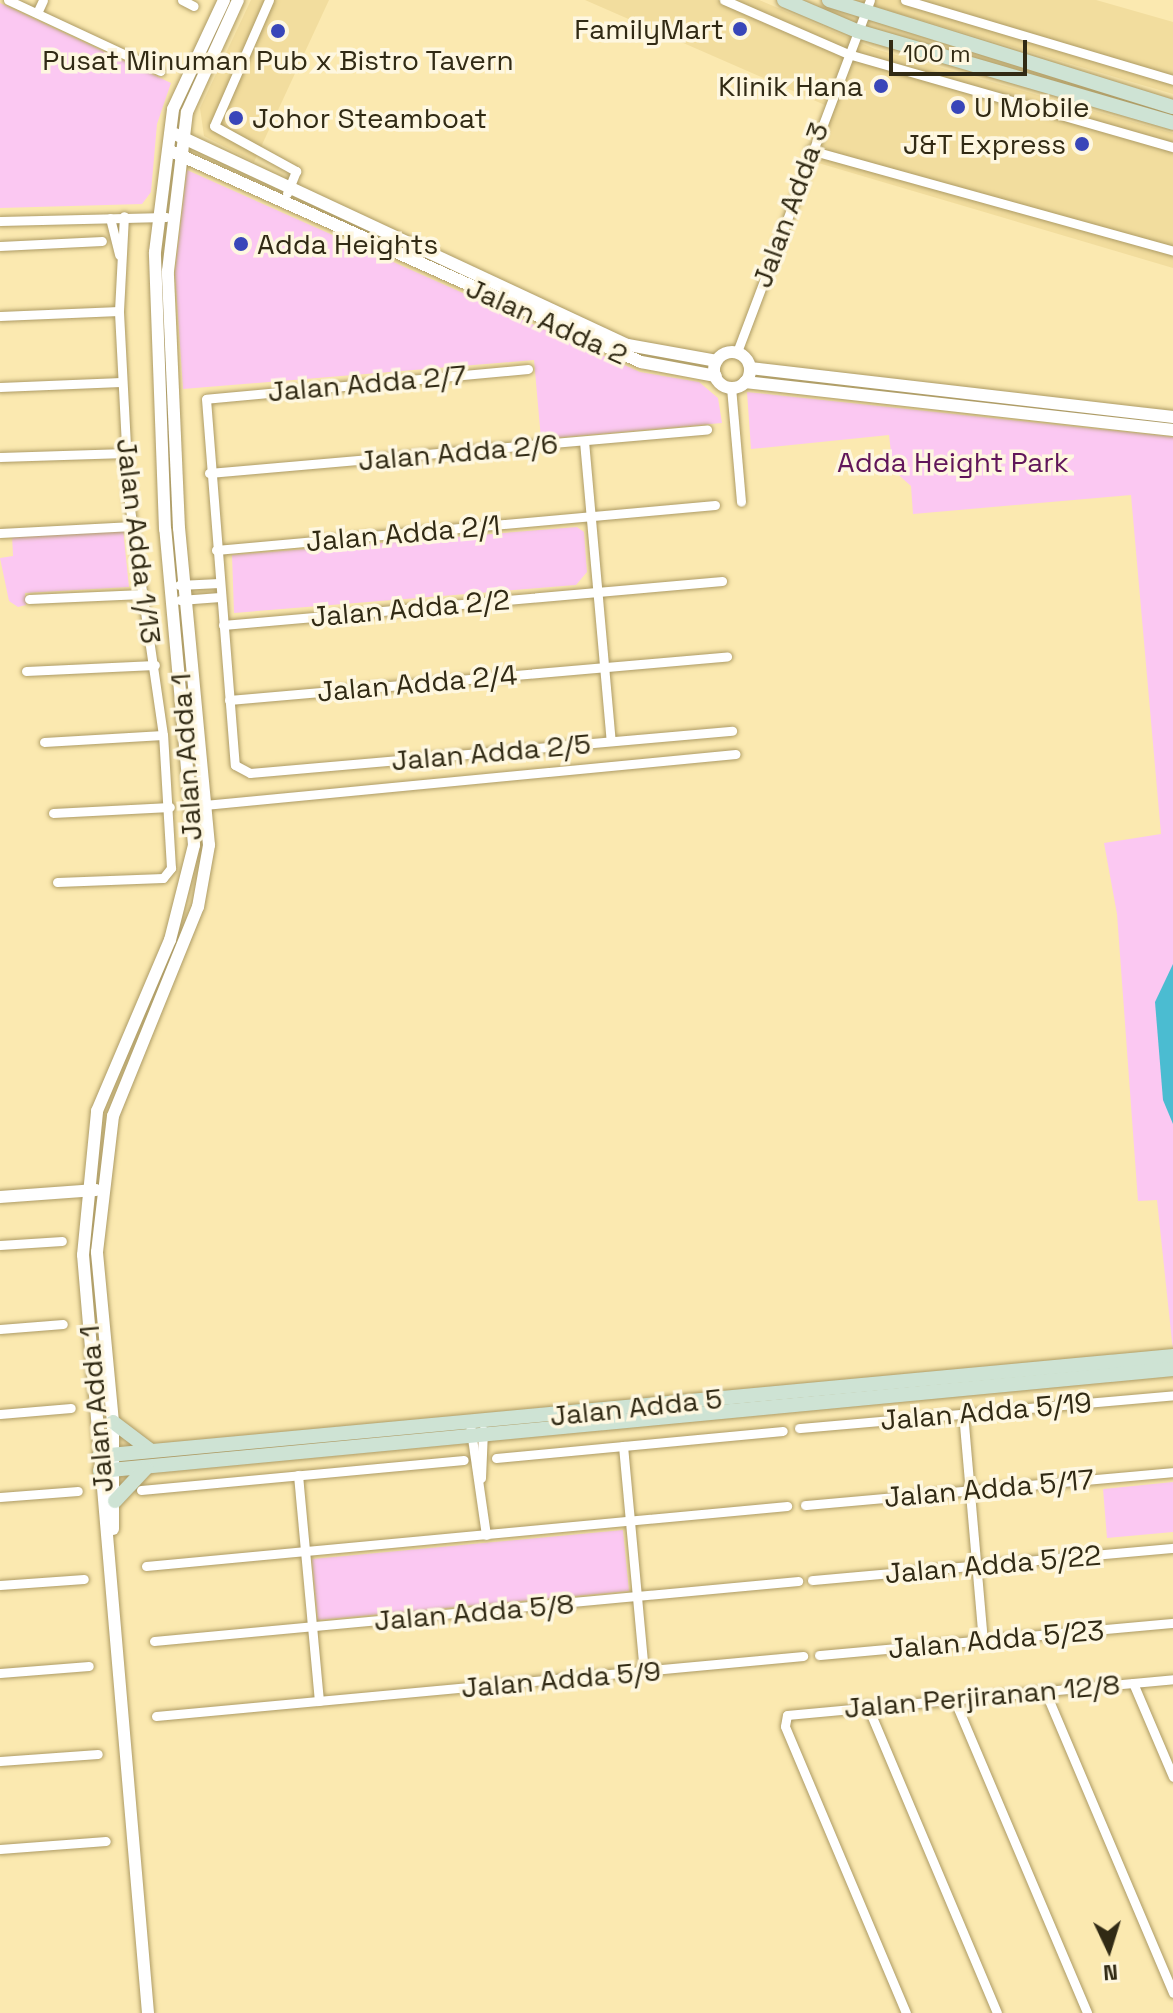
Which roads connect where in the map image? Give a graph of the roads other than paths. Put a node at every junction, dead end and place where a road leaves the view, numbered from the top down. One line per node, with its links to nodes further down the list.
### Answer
1 (8, 0): 13 (street)
2 (43, 0): 13 (street)
3 (182, 0): 12 (street)
4 (224, 0): 21 (street, Jalan Adda 1)
5 (238, 0): 21 (street, Jalan Adda 1)
6 (269, 0): 26 (street)
7 (724, 0): 16 (street)
8 (784, 0): 15 (main road)
9 (829, 0): 14 (main road)
10 (870, 0): 14 (street, Jalan Adda 3)
11 (905, 0): 18 (street)
12 (194, 6)
13 (37, 13): 17 (street)
14 (863, 14): 15 (street, Jalan Adda 3); 19 (main road)
15 (857, 31): 16 (street, Jalan Adda 3); 20 (main road)
16 (848, 54): 22 (street); 24 (street, Jalan Adda 3)
17 (160, 71)
18 (1173, 80)
19 (1173, 107)
20 (1173, 123)
21 (175, 134): 23 (street, Jalan Adda 1); 25 (street, Jalan Adda 1); 26 (street, Jalan Adda 2)
22 (1173, 147)
23 (165, 149): 25 (street, Jalan Adda 2); 29 (street, Jalan Adda 1)
24 (810, 150): 35 (street); 40 (street, Jalan Adda 3)
25 (178, 154): 27 (street, Jalan Adda 2); 31 (street, Jalan Adda 1)
26 (289, 187): 27 (street); 39 (street, Jalan Adda 2)
27 (283, 201): 39 (street, Jalan Adda 2)
28 (124, 216): 29 (street); 30 (street); 36 (street)
29 (159, 217): 31 (street); 65 (street, Jalan Adda 1)
30 (110, 218): 32 (street); 36 (street)
31 (173, 218): 64 (street, Jalan Adda 1)
32 (0, 221)
33 (102, 241): 34 (street)
34 (0, 246)
35 (1173, 251)
36 (119, 255): 37 (street, Jalan Adda 1/13)
37 (119, 311): 38 (street); 45 (street, Jalan Adda 1/13)
38 (0, 316)
39 (600, 337): 41 (street, Jalan Adda 2); 44 (street, Jalan Adda 2)
40 (737, 352): 41 (street); 42 (street)
41 (717, 361): 44 (street)
42 (750, 368): 46 (street); 49 (street)
43 (528, 369): 55 (street, Jalan Adda 2/7)
44 (716, 376): 48 (street, Jalan Adda 2)
45 (121, 382): 47 (street); 53 (street, Jalan Adda 1/13)
46 (745, 382): 48 (street); 51 (street)
47 (0, 387)
48 (731, 387): 56 (street)
49 (1173, 417)
50 (707, 429): 52 (street, Jalan Adda 2/6)
51 (1173, 430)
52 (584, 441): 55 (street, Jalan Adda 2/6); 58 (street)
53 (126, 453): 54 (street); 59 (street, Jalan Adda 1/13)
54 (0, 457)
55 (209, 473): 61 (street)
56 (741, 502)
57 (715, 505): 58 (street, Jalan Adda 2/1)
58 (591, 516): 61 (street, Jalan Adda 2/1); 66 (street)
59 (133, 526): 60 (street); 67 (street, Jalan Adda 1/13)
60 (0, 533)
61 (216, 550): 63 (street)
62 (722, 581): 66 (street, Jalan Adda 2/2)
63 (219, 583): 64 (street); 68 (street)
64 (185, 584): 65 (street); 70 (street, Jalan Adda 1)
65 (171, 585): 70 (street, Jalan Adda 1)
66 (597, 591): 71 (street, Jalan Adda 2/2); 74 (street)
67 (143, 594): 69 (street); 73 (street, Jalan Adda 1/13)
68 (220, 597): 70 (street); 71 (street)
69 (29, 599)
70 (180, 600): 82 (street, Jalan Adda 1); 83 (street, Jalan Adda 1)
71 (223, 625): 76 (street)
72 (727, 656): 74 (street, Jalan Adda 2/4)
73 (155, 665): 75 (street); 78 (street, Jalan Adda 1/13)
74 (604, 666): 76 (street, Jalan Adda 2/4); 79 (street)
75 (26, 671)
76 (229, 700): 79 (street, Jalan Adda 2/5)
77 (732, 731): 79 (street, Jalan Adda 2/5)
78 (163, 735): 80 (street); 84 (street, Jalan Adda 1/13)
79 (611, 741)
80 (44, 742)
81 (736, 754): 82 (street)
82 (210, 804): 83 (street); 88 (street, Jalan Adda 1)
83 (194, 806): 87 (street, Jalan Adda 1)
84 (170, 807): 85 (street); 86 (street, Jalan Adda 1/13)
85 (53, 813)
86 (57, 882)
87 (88, 1190): 88 (street); 89 (street); 109 (street, Jalan Adda 1)
88 (103, 1190): 101 (street, Jalan Adda 1)
89 (0, 1197)
90 (62, 1241): 91 (street)
91 (0, 1245)
92 (63, 1324): 93 (street)
93 (0, 1329)
94 (1173, 1356): 96 (main road, Jalan Adda 5)
95 (1173, 1369): 96 (main road, Jalan Adda 5)
96 (843, 1393): 103 (main road, Jalan Adda 5)
97 (1173, 1395): 99 (street, Jalan Adda 5/19)
98 (71, 1408): 100 (street)
99 (963, 1413): 102 (street, Jalan Adda 5/19); 113 (street)
100 (0, 1414)
101 (113, 1422): 106 (main road); 109 (street, Jalan Adda 1)
102 (799, 1428)
103 (477, 1429): 106 (main road, Jalan Adda 5); 120 (street)
104 (783, 1431): 105 (street)
105 (623, 1446): 107 (street); 119 (street)
106 (151, 1458): 109 (main road, Jalan Adda 5); 116 (main road)
107 (496, 1458)
108 (464, 1460): 111 (street)
109 (107, 1463): 116 (street, Jalan Adda 1); 123 (street, Jalan Adda 1)
110 (1173, 1472): 113 (street, Jalan Adda 5/17)
111 (298, 1475): 112 (street); 122 (street)
112 (141, 1490)
113 (970, 1490): 117 (street, Jalan Adda 5/17); 124 (street)
114 (78, 1491): 115 (street)
115 (0, 1497)
116 (115, 1501): 123 (street, Jalan Adda 1)
117 (805, 1505)
118 (787, 1506): 119 (street)
119 (630, 1521): 120 (street); 130 (street)
120 (486, 1535): 122 (street)
121 (1173, 1548): 124 (street, Jalan Adda 5/22)
122 (305, 1551): 125 (street); 132 (street)
123 (110, 1556): 153 (street, Jalan Adda 1)
124 (977, 1565): 127 (street, Jalan Adda 5/22); 133 (street)
125 (146, 1566)
126 (84, 1579): 129 (street)
127 (812, 1580)
128 (798, 1581): 130 (street, Jalan Adda 5/8)
129 (0, 1585)
130 (637, 1596): 132 (street, Jalan Adda 5/8); 138 (street)
131 (1173, 1623): 133 (street, Jalan Adda 5/23)
132 (312, 1627): 134 (street, Jalan Adda 5/8); 144 (street)
133 (983, 1640): 135 (street, Jalan Adda 5/23)
134 (154, 1641)
135 (819, 1655)
136 (803, 1656): 138 (street, Jalan Adda 5/9)
137 (89, 1666): 139 (street)
138 (644, 1671): 144 (street, Jalan Adda 5/9)
139 (0, 1673)
140 (1173, 1679): 141 (street, Jalan Perjiranan 12/8)
141 (1133, 1683): 142 (street, Jalan Perjiranan 12/8); 149 (street)
142 (1045, 1691): 143 (street, Jalan Perjiranan 12/8); 152 (street)
143 (954, 1699): 145 (street, Jalan Perjiranan 12/8); 156 (street)
144 (319, 1701): 146 (street)
145 (867, 1705): 154 (street, Jalan Perjiranan 12/8); 155 (street)
146 (156, 1716)
147 (98, 1754): 148 (street)
148 (0, 1761)
149 (1173, 1777)
150 (106, 1841): 151 (street)
151 (0, 1849)
152 (1173, 1993)
153 (148, 2013)
154 (906, 2013)
155 (997, 2013)
156 (1087, 2013)

